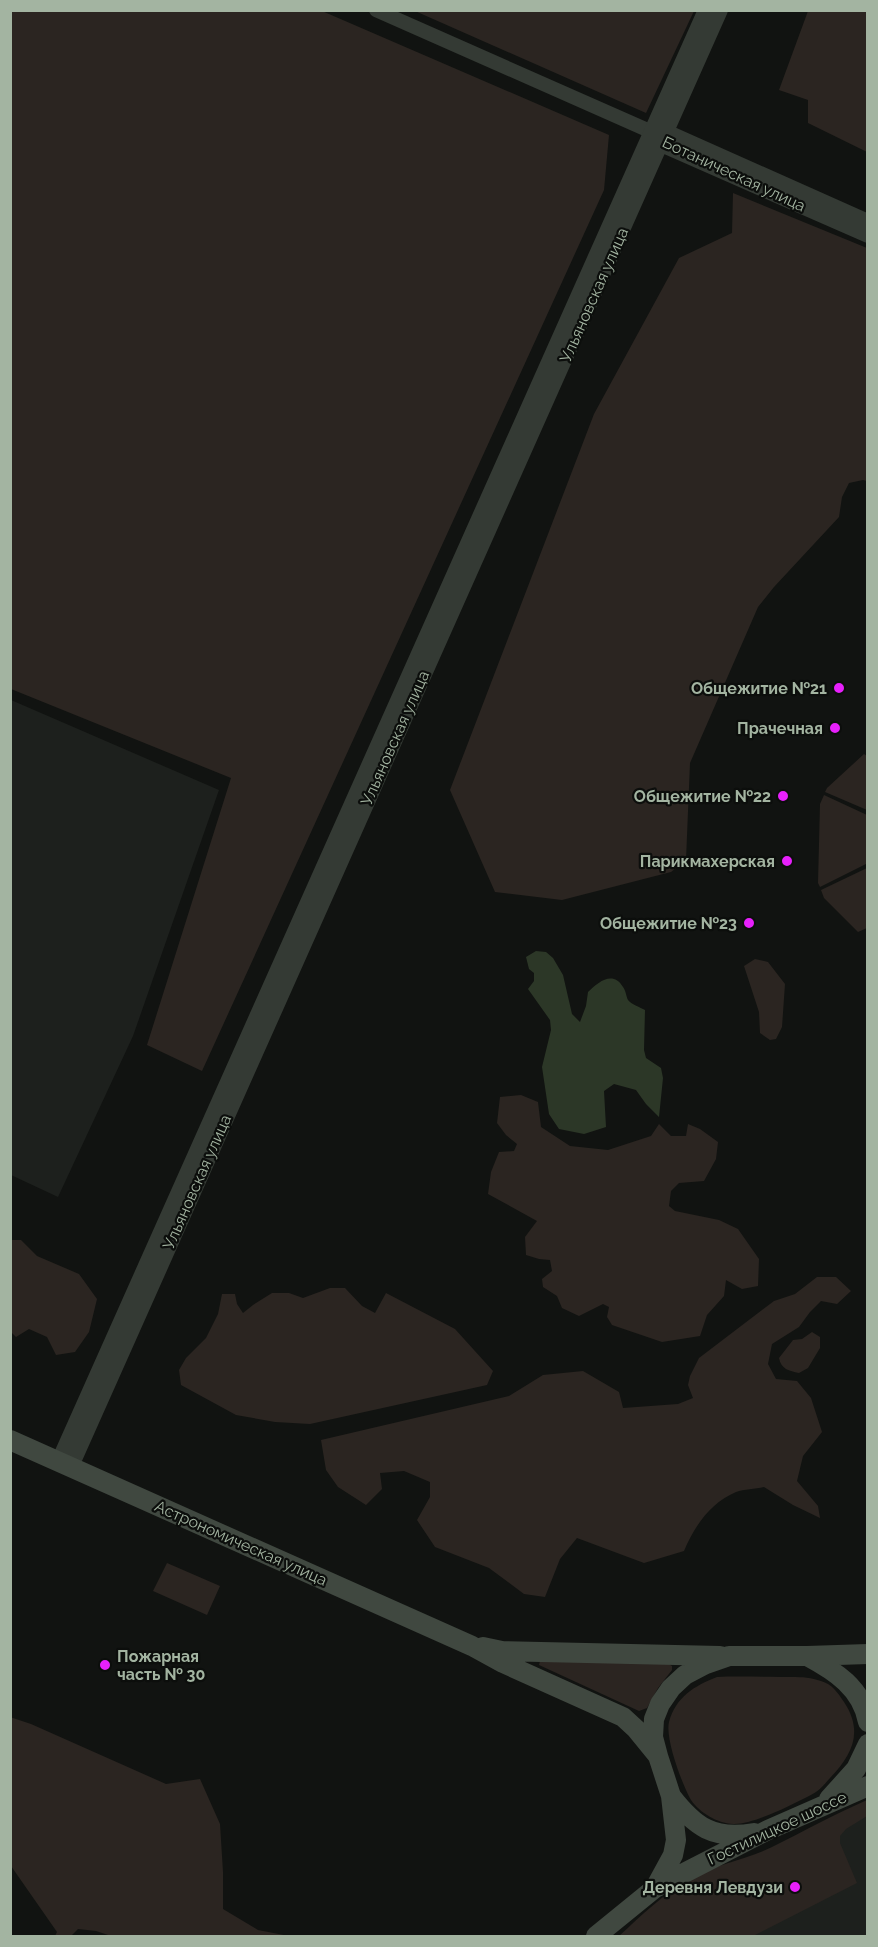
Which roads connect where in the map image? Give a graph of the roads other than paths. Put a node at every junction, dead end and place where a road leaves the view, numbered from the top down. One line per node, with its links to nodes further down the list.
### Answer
1 (376, 10): 4 (street)
2 (706, 10): 4 (street, Ульяновская улица)
3 (720, 10): 4 (street, Ульяновская улица)
4 (660, 136): 5 (street, Ботаническая улица); 6 (street, Ботаническая улица); 8 (street, Ульяновская улица)
5 (867, 222)
6 (867, 235)
7 (10, 1440): 8 (main road, Астрономическая улица)
8 (65, 1464): 9 (main road, Астрономическая улица)
9 (472, 1646): 11 (main road, Астрономическая улица); 15 (main road, Астрономическая улица)
10 (867, 1654): 12 (main road, Гостилицкое шоссе)
11 (729, 1656): 12 (main road, Гостилицкое шоссе); 15 (main road, Гостилицкое шоссе)
12 (807, 1656): 13 (main road)
13 (867, 1722)
14 (867, 1744): 18 (main road)
15 (658, 1756): 17 (main road, Гостилицкое шоссе)
16 (867, 1786): 18 (main road, Гостилицкое шоссе)
17 (671, 1796): 19 (main road); 20 (main road, Гостилицкое шоссе)
18 (823, 1806): 19 (main road, Гостилицкое шоссе)
19 (768, 1830): 20 (main road, Гостилицкое шоссе)
20 (655, 1888): 21 (main road, Гостилицкое шоссе)
21 (596, 1936)

